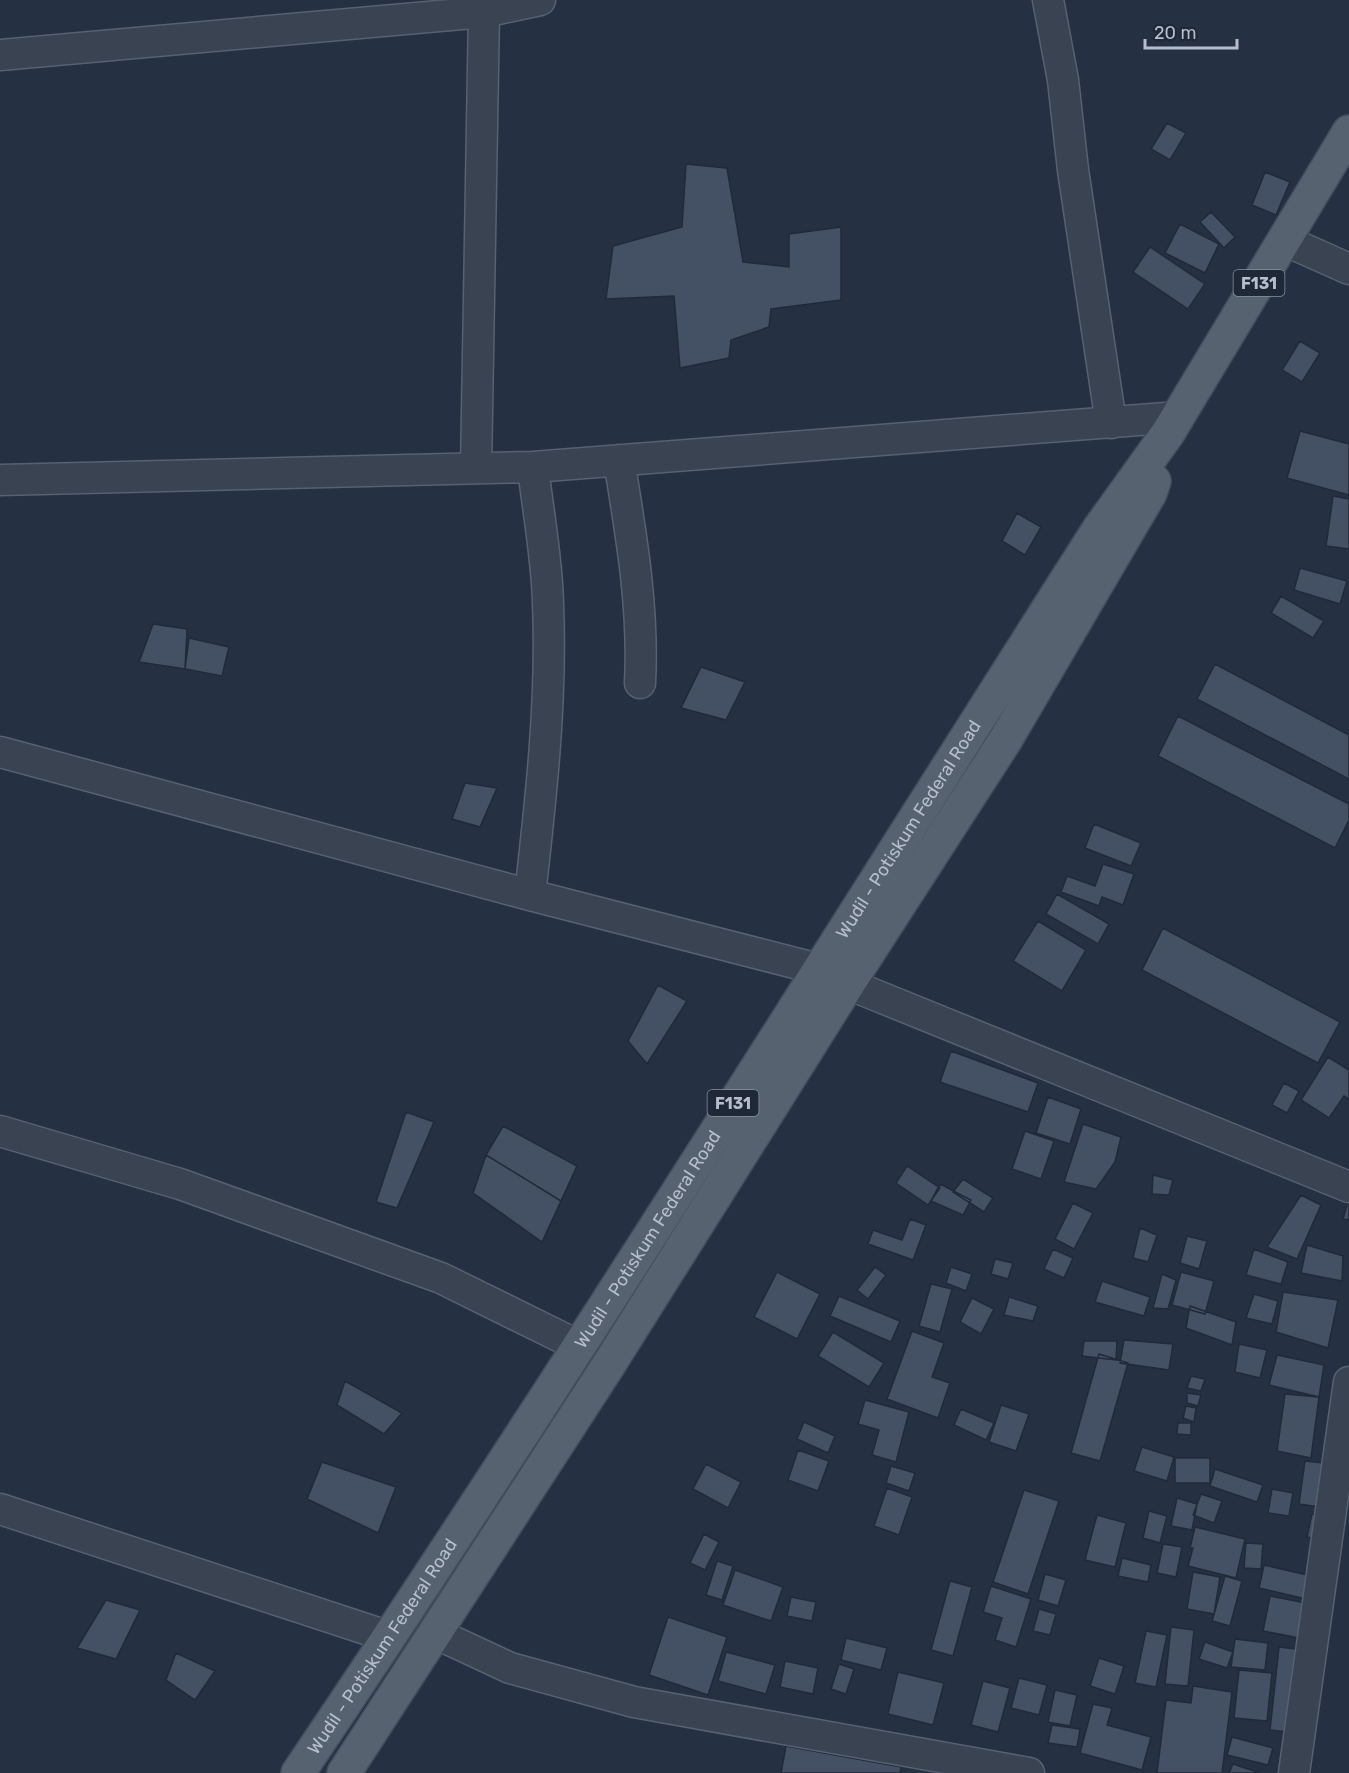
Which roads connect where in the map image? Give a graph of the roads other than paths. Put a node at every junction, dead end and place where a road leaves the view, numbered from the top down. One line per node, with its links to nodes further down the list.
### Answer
1 (540, 0): 3 (street)
2 (1048, 0): 8 (street)
3 (485, 6): 4 (street); 12 (street)
4 (0, 55)
5 (1349, 132): 6 (main road, Wudil - Potiskum Federal Road / F131)
6 (1284, 240): 7 (street); 9 (main road, Wudil - Potiskum Federal Road / F131)
7 (1349, 269)
8 (1111, 423): 9 (street); 10 (street)
9 (1173, 425): 17 (main road, Wudil - Potiskum Federal Road / F131); 18 (main road, Wudil - Potiskum Federal Road / F131)
10 (619, 460): 11 (street); 14 (street)
11 (533, 467): 12 (street); 16 (street)
12 (476, 468): 13 (street)
13 (0, 480)
14 (640, 683)
15 (0, 752): 16 (street)
16 (530, 896): 17 (street)
17 (818, 969): 21 (main road, Wudil - Potiskum Federal Road / F131)
18 (848, 984): 20 (street); 25 (main road, Wudil - Potiskum Federal Road / F131)
19 (0, 1131): 21 (street)
20 (1349, 1187)
21 (579, 1346): 26 (main road, Wudil - Potiskum Federal Road / F131)
22 (1349, 1382): 24 (street)
23 (0, 1509): 26 (street)
24 (1336, 1565): 30 (street)
25 (435, 1633): 28 (main road, Wudil - Potiskum Federal Road / F131); 29 (street)
26 (390, 1637): 27 (main road, Wudil - Potiskum Federal Road / F131)
27 (298, 1773)
28 (344, 1773)
29 (1029, 1773)
30 (1294, 1773)

